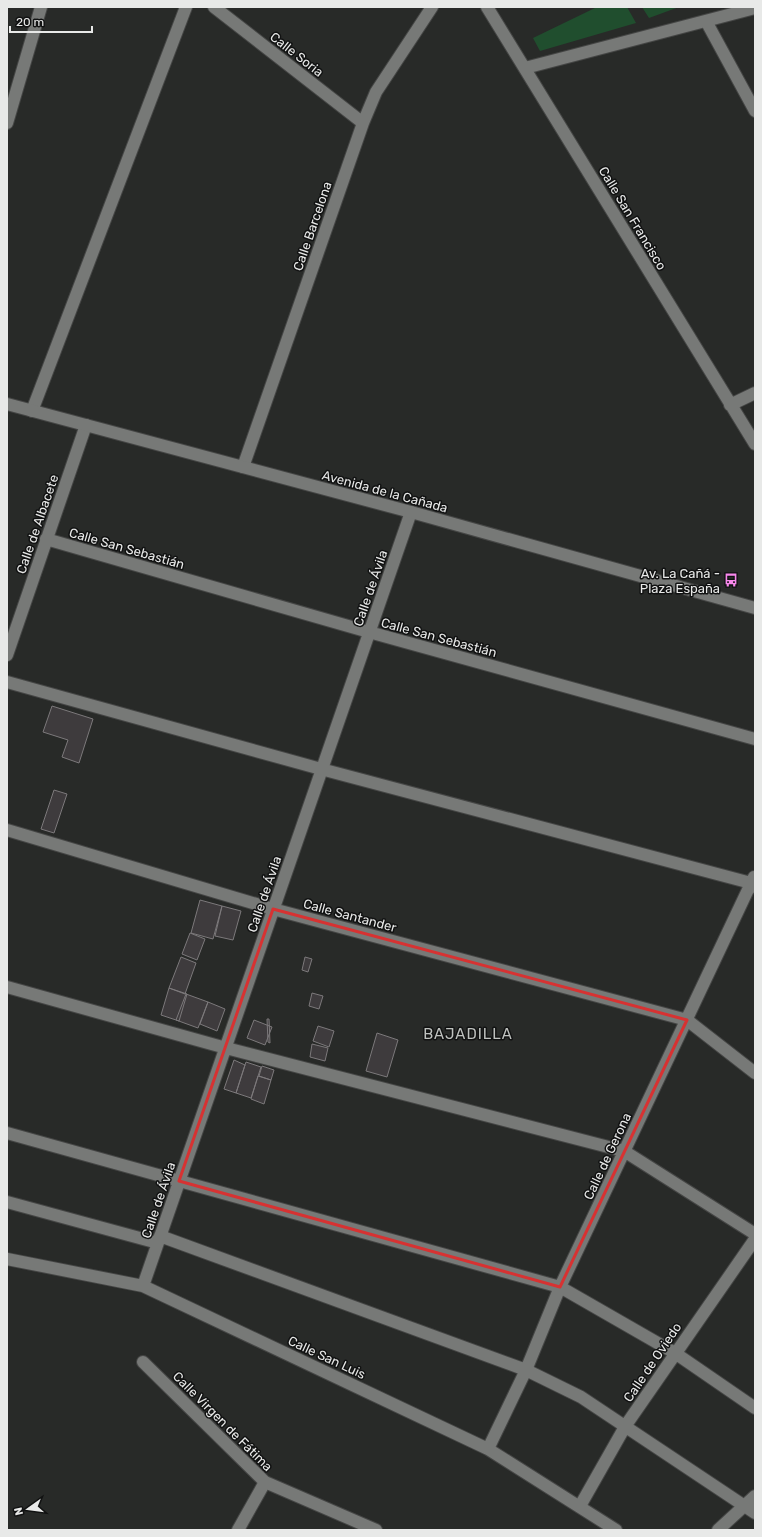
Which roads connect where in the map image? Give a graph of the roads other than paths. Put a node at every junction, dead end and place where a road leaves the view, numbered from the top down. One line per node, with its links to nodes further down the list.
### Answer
1 (41, 7): 11 (street)
2 (186, 7): 16 (street)
3 (214, 7): 12 (street, Calle Soria)
4 (432, 7): 12 (street, Calle Barcelona)
5 (487, 7): 9 (street, Calle San Francisco)
6 (755, 8): 7 (street)
7 (734, 10): 8 (street)
8 (706, 21): 9 (street); 10 (street)
9 (525, 68): 15 (street, Calle San Francisco)
10 (755, 111)
11 (7, 123)
12 (363, 123): 19 (street, Calle Barcelona)
13 (755, 393): 15 (street)
14 (7, 404): 16 (street, Avenida de la Cañada)
15 (730, 405): 18 (street, Calle San Francisco)
16 (32, 411): 17 (street, Avenida de la Cañada)
17 (86, 425): 19 (street, Avenida de la Cañada); 21 (street, Calle de Albacete)
18 (755, 444)
19 (243, 467): 20 (street, Avenida de la Cañada)
20 (411, 512): 22 (street, Avenida de la Cañada); 23 (street, Calle de Ávila)
21 (46, 539): 23 (street, Calle San Sebastián); 24 (street, Calle de Albacete)
22 (755, 608)
23 (369, 632): 26 (street, Calle San Sebastián); 27 (street, Calle de Ávila)
24 (7, 655)
25 (7, 682): 27 (street)
26 (755, 739)
27 (321, 769): 29 (street); 30 (street, Calle de Ávila)
28 (7, 830): 30 (street, Calle Santander)
29 (754, 882): 32 (street, Calle de Gerona)
30 (273, 909): 32 (street, Calle Santander); 33 (street, Calle de Ávila)
31 (7, 987): 33 (street)
32 (687, 1020): 34 (street); 36 (street, Calle de Gerona)
33 (226, 1048): 36 (street); 37 (street, Calle de Ávila)
34 (755, 1073)
35 (7, 1133): 37 (street)
36 (624, 1152): 39 (street); 44 (street, Calle de Gerona)
37 (179, 1181): 40 (street, Calle de Ávila); 44 (street)
38 (7, 1202): 40 (street)
39 (755, 1234)
40 (159, 1239): 43 (street, Calle de Ávila); 47 (street)
41 (755, 1239): 45 (street, Calle de Oviedo)
42 (7, 1259): 43 (street, Calle San Luis)
43 (143, 1286): 50 (street, Calle San Luis)
44 (560, 1287): 45 (street); 47 (street, Calle de Gerona)
45 (675, 1353): 48 (street); 49 (street, Calle de Oviedo)
46 (143, 1362): 51 (street, Calle Virgen de Fátima)
47 (526, 1370): 49 (street); 50 (street, Calle de Gerona)
48 (755, 1408)
49 (626, 1425): 53 (street, Calle de Oviedo); 54 (street)
50 (488, 1449): 53 (street, Calle San Luis)
51 (265, 1482): 56 (street); 57 (street, Calle Virgen de Fátima)
52 (755, 1496): 54 (street)
53 (580, 1506): 58 (street, Calle San Luis)
54 (744, 1507): 55 (street); 59 (street)
55 (755, 1513)
56 (238, 1530)
57 (376, 1530)
58 (616, 1530)
59 (718, 1530)

